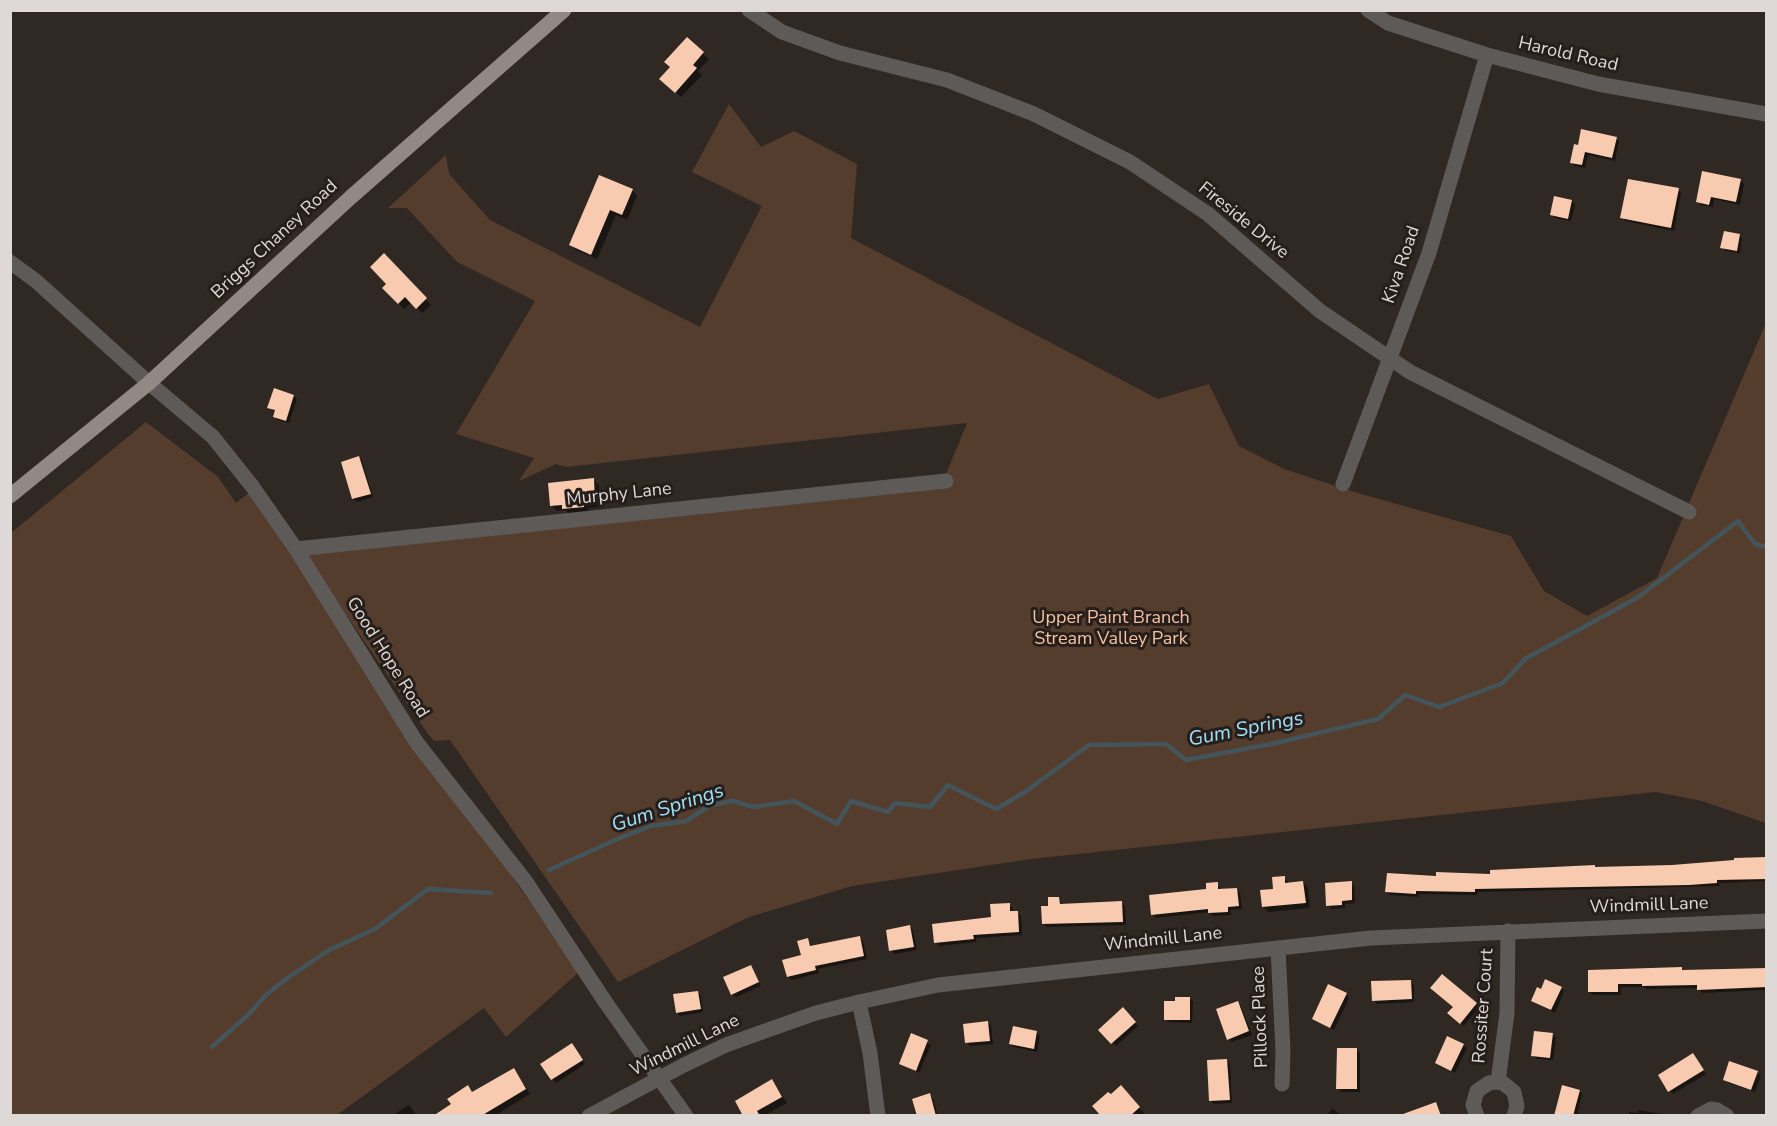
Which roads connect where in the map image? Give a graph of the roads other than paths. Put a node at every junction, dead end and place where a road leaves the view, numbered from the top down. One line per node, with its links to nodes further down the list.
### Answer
1 (564, 10): 8 (main road, Briggs Chaney Road)
2 (750, 10): 7 (street, Fireside Drive)
3 (1368, 10): 4 (street, Harold Road)
4 (1487, 55): 5 (street, Harold Road); 7 (street, Kiva Road)
5 (1767, 114)
6 (10, 262): 8 (street, Good Hope Road)
7 (1390, 358): 10 (street, Kiva Road); 12 (street, Fireside Drive)
8 (148, 383): 11 (main road, Briggs Chaney Road); 13 (street, Good Hope Road)
9 (946, 481): 13 (street, Murphy Lane)
10 (1343, 484)
11 (10, 496)
12 (1689, 512)
13 (296, 549): 18 (street, Good Hope Road)
14 (1767, 921): 15 (street, Windmill Lane)
15 (1508, 932): 16 (street, Windmill Lane); 19 (street, Rossiter Court)
16 (1278, 948): 17 (street, Windmill Lane); 20 (street, Pillock Place)
17 (859, 1002): 18 (street, Windmill Lane); 23 (street)
18 (660, 1079): 21 (street, Windmill Lane); 22 (street, Good Hope Road)
19 (1498, 1082): 24 (street, Rossiter Court); 25 (street, Rossiter Court)
20 (1282, 1084)
21 (589, 1116)
22 (686, 1116)
23 (878, 1116)
24 (1477, 1116)
25 (1514, 1116)
26 (1698, 1116): 27 (street)
27 (1727, 1116)

